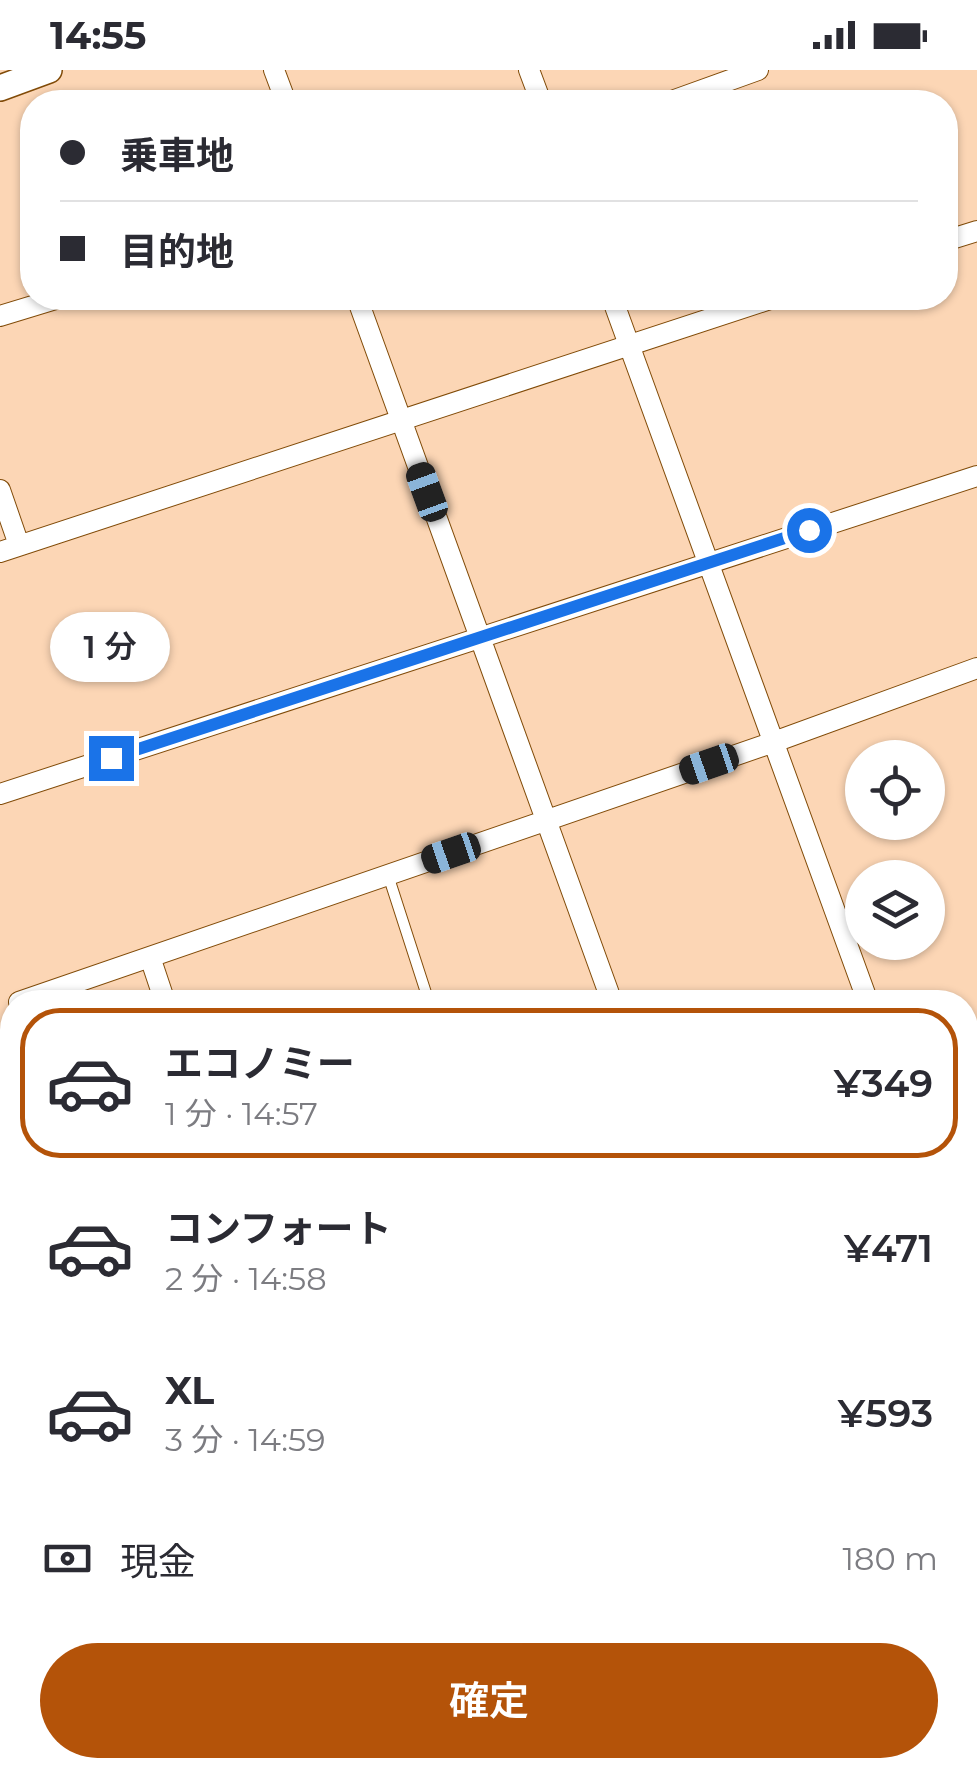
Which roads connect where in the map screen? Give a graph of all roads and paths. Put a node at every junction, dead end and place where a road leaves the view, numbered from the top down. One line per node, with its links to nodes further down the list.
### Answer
1 (49, 70): 3 (street)
2 (758, 70): 4 (street)
3 (0, 88)
4 (702, 90)
5 (361, 310): 9 (street)
6 (616, 310): 8 (street)
7 (736, 310): 8 (street)
8 (629, 345): 9 (street); 13 (street)
9 (401, 420): 12 (street); 14 (street)
10 (977, 476): 13 (street)
11 (0, 490): 12 (street)
12 (9, 548)
13 (709, 563): 14 (street); 16 (street)
14 (480, 638): 17 (street); 18 (street)
15 (977, 668): 16 (street)
16 (774, 742): 18 (street); 25 (street)
17 (0, 794)
18 (546, 820): 19 (street); 24 (street)
19 (388, 875): 20 (street); 23 (lane)
20 (150, 957): 21 (street); 22 (street)
21 (56, 990)
22 (162, 990)
23 (425, 990)
24 (608, 990)
25 (864, 990)

